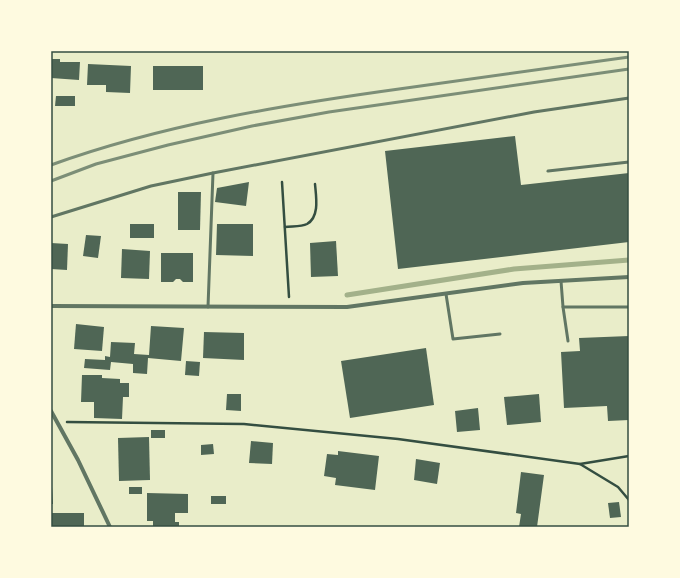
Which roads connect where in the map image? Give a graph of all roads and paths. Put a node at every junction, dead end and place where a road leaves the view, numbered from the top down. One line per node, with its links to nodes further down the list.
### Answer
1 (629, 98): 4 (lane)
2 (629, 162): 3 (lane)
3 (548, 171)
4 (213, 173): 7 (lane); 13 (lane)
5 (282, 182): 8 (path)
6 (315, 184): 8 (path)
7 (51, 217)
8 (285, 227): 14 (path)
9 (629, 277): 10 (street)
10 (561, 281): 11 (street); 15 (lane)
11 (446, 294): 14 (street); 17 (lane)
12 (51, 306): 13 (street)
13 (208, 307): 14 (street)
14 (289, 307)
15 (563, 307): 16 (lane); 18 (lane)
16 (629, 307)
17 (500, 334)
18 (568, 341)
19 (51, 411): 20 (street)
20 (57, 422): 22 (path); 24 (street)
21 (629, 456): 22 (path)
22 (580, 464): 23 (path)
23 (629, 500)
24 (110, 527)

